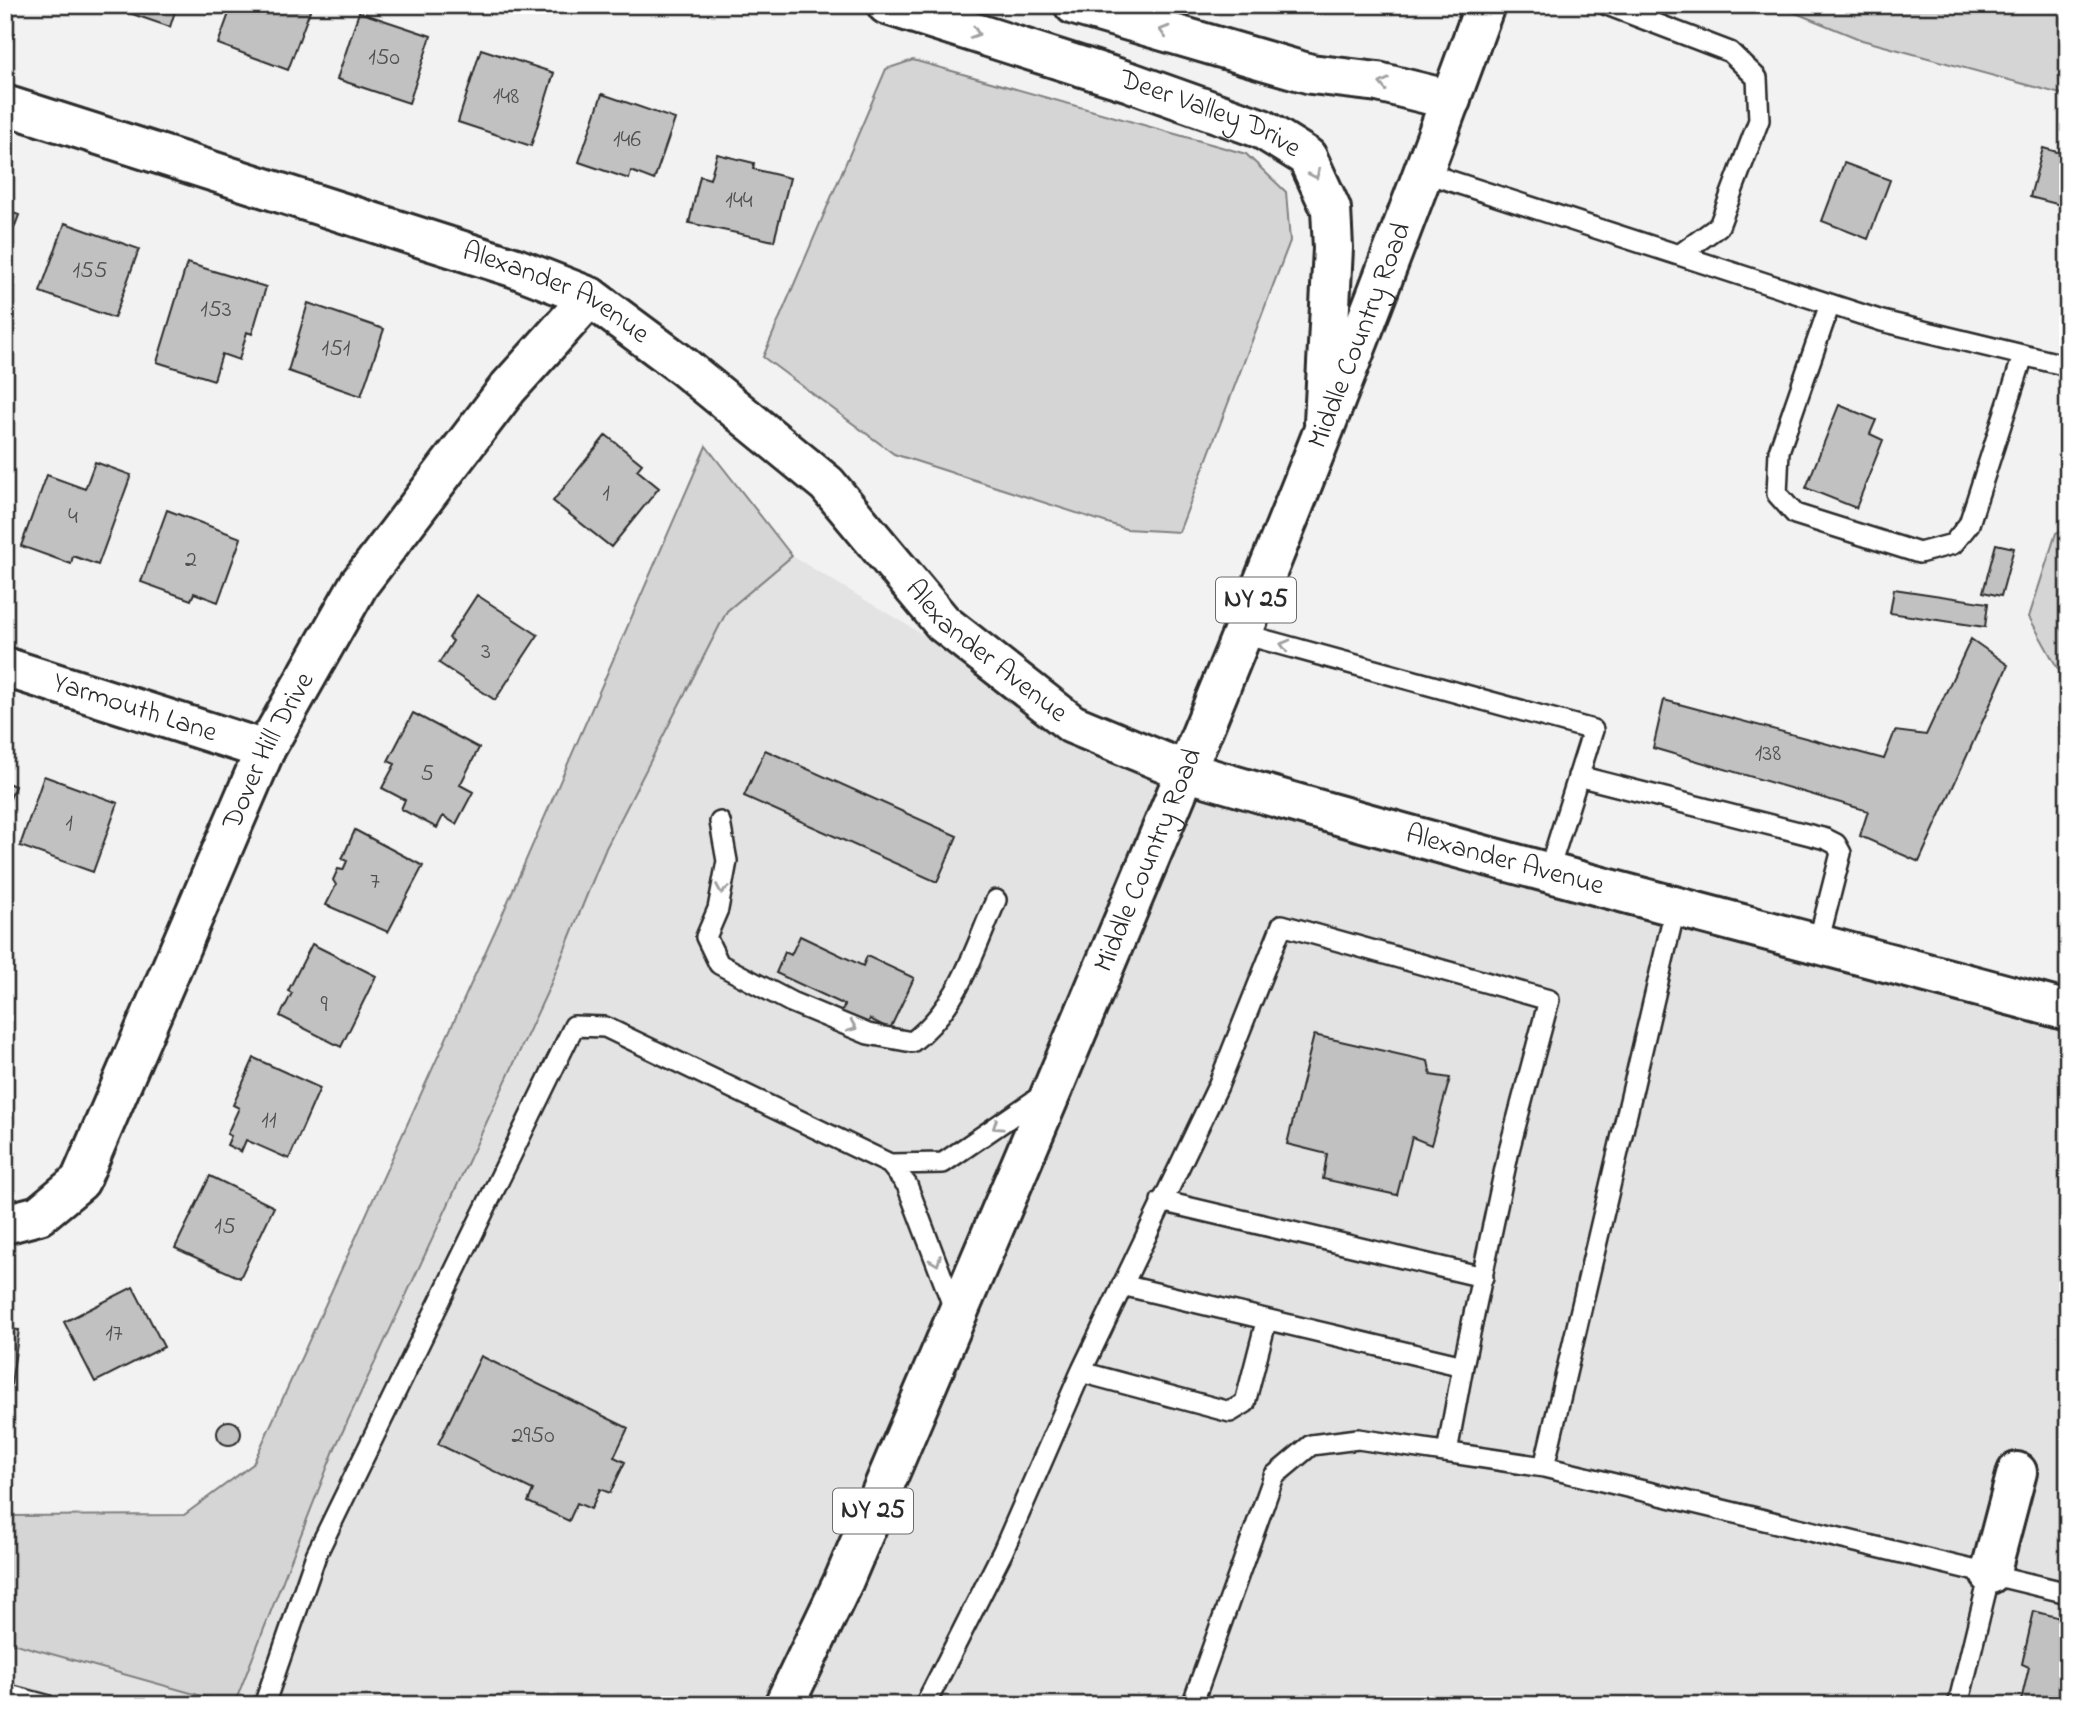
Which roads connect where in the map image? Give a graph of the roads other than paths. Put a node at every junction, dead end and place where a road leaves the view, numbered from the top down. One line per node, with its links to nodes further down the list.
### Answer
1 (887, 5): 13 (street, Deer Valley Drive, one-way to 13)
2 (1074, 5): 5 (street, one-way to 2)
3 (1485, 5): 5 (street, Middle Country Road / NY 25)
4 (1607, 5): 8 (lane)
5 (1451, 100): 7 (street, Middle Country Road / NY 25)
6 (5, 105): 9 (street, Alexander Avenue)
7 (1426, 173): 8 (lane); 13 (street, Middle Country Road / NY 25)
8 (1679, 255): 10 (lane)
9 (590, 297): 16 (street, Dover Hill Drive); 17 (street, Alexander Avenue)
10 (1830, 304): 11 (lane); 11 (lane)
11 (2023, 356): 12 (lane)
12 (2068, 366)
13 (1324, 428): 14 (street, Middle Country Road / NY 25)
14 (1243, 634): 17 (street, Middle Country Road / NY 25); 18 (lane, one-way to 14)
15 (5, 667): 16 (street, Yarmouth Lane)
16 (265, 750): 28 (street, Dover Hill Drive)
17 (1188, 772): 20 (street, Alexander Avenue); 25 (street, Middle Country Road / NY 25)
18 (1578, 776): 20 (lane); 23 (lane)
19 (720, 822): 21 (lane, one-way to 21)
20 (1548, 873): 22 (street, Alexander Avenue)
21 (996, 900)
22 (1676, 905): 23 (street, Alexander Avenue); 36 (lane)
23 (1818, 943): 24 (street, Alexander Avenue)
24 (2068, 1011)
25 (1054, 1088): 26 (lane, one-way to 26); 31 (street, Middle Country Road / NY 25)
26 (890, 1164): 31 (lane, one-way to 31); 42 (lane)
27 (1161, 1202): 29 (lane); 29 (lane); 30 (lane)
28 (5, 1224)
29 (1483, 1277): 33 (lane)
30 (1122, 1285): 32 (lane); 34 (lane)
31 (957, 1315): 43 (street, Middle Country Road / NY 25)
32 (1266, 1322): 33 (lane); 34 (lane)
33 (1463, 1366): 35 (lane)
34 (1082, 1372): 44 (lane)
35 (1447, 1452): 36 (lane); 45 (lane)
36 (1544, 1467): 38 (lane)
37 (2017, 1472): 38 (street)
38 (1990, 1574): 39 (lane); 46 (lane)
39 (2068, 1593)
40 (5, 1694): 41 (lane)
41 (46, 1705)
42 (264, 1705)
43 (784, 1705)
44 (925, 1705)
45 (1192, 1705)
46 (1958, 1705)

